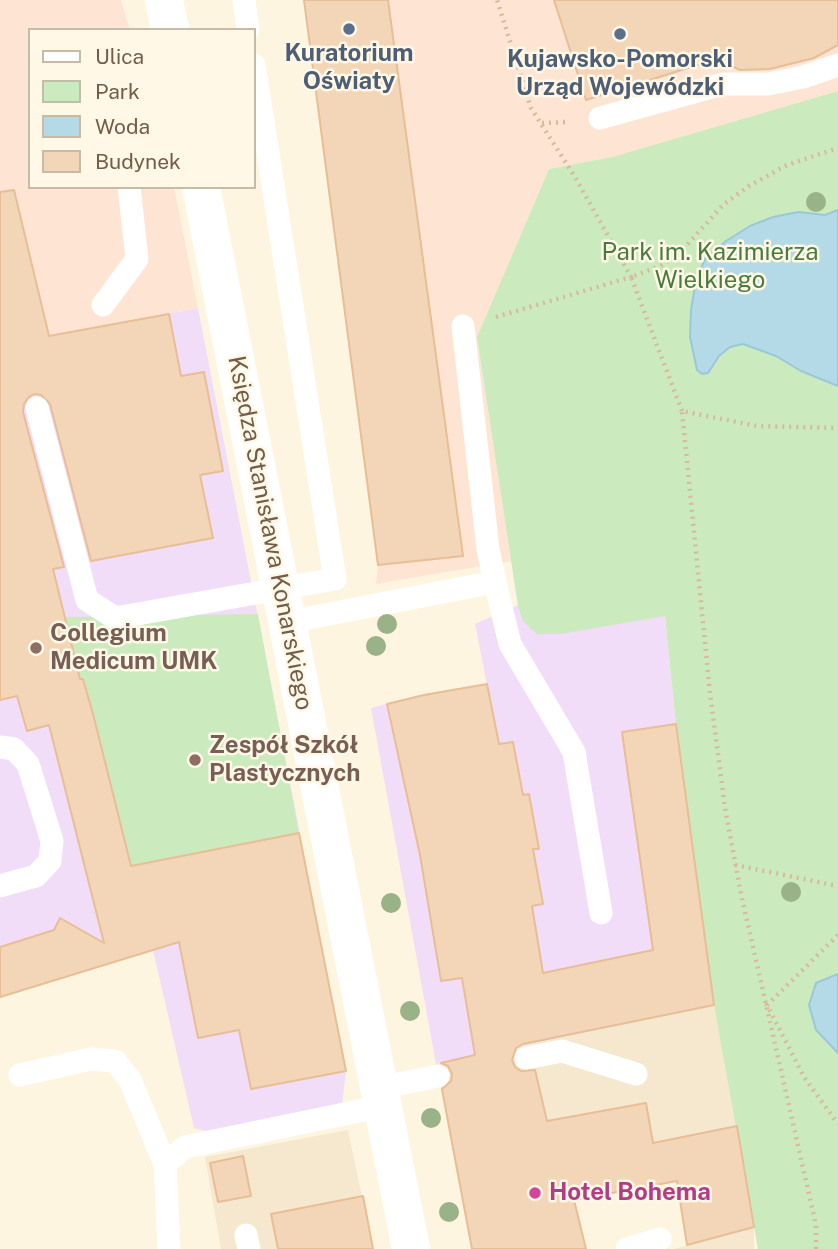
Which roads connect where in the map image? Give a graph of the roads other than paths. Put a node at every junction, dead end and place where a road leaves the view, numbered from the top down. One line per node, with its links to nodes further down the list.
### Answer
1 (164, 0): 3 (street)
2 (244, 0): 4 (lane)
3 (170, 28)
4 (248, 28)
5 (838, 65): 7 (lane)
6 (256, 78): 14 (lane)
7 (600, 118)
8 (129, 189): 10 (lane)
9 (201, 189): 14 (street, Księdza Stanisława Konarskiego)
10 (103, 305)
11 (463, 326): 13 (lane)
12 (37, 408): 14 (lane)
13 (495, 582): 14 (lane); 17 (lane)
14 (284, 605): 22 (street, Księdza Stanisława Konarskiego)
15 (0, 747): 16 (lane)
16 (0, 886)
17 (601, 913)
18 (526, 1058): 20 (lane)
19 (20, 1074): 23 (lane)
20 (636, 1074)
21 (438, 1076): 22 (lane)
22 (381, 1097): 23 (lane); 26 (street, Księdza Stanisława Konarskiego)
23 (165, 1164): 25 (lane)
24 (660, 1239): 27 (lane)
25 (169, 1249)
26 (411, 1249)
27 (627, 1249)

